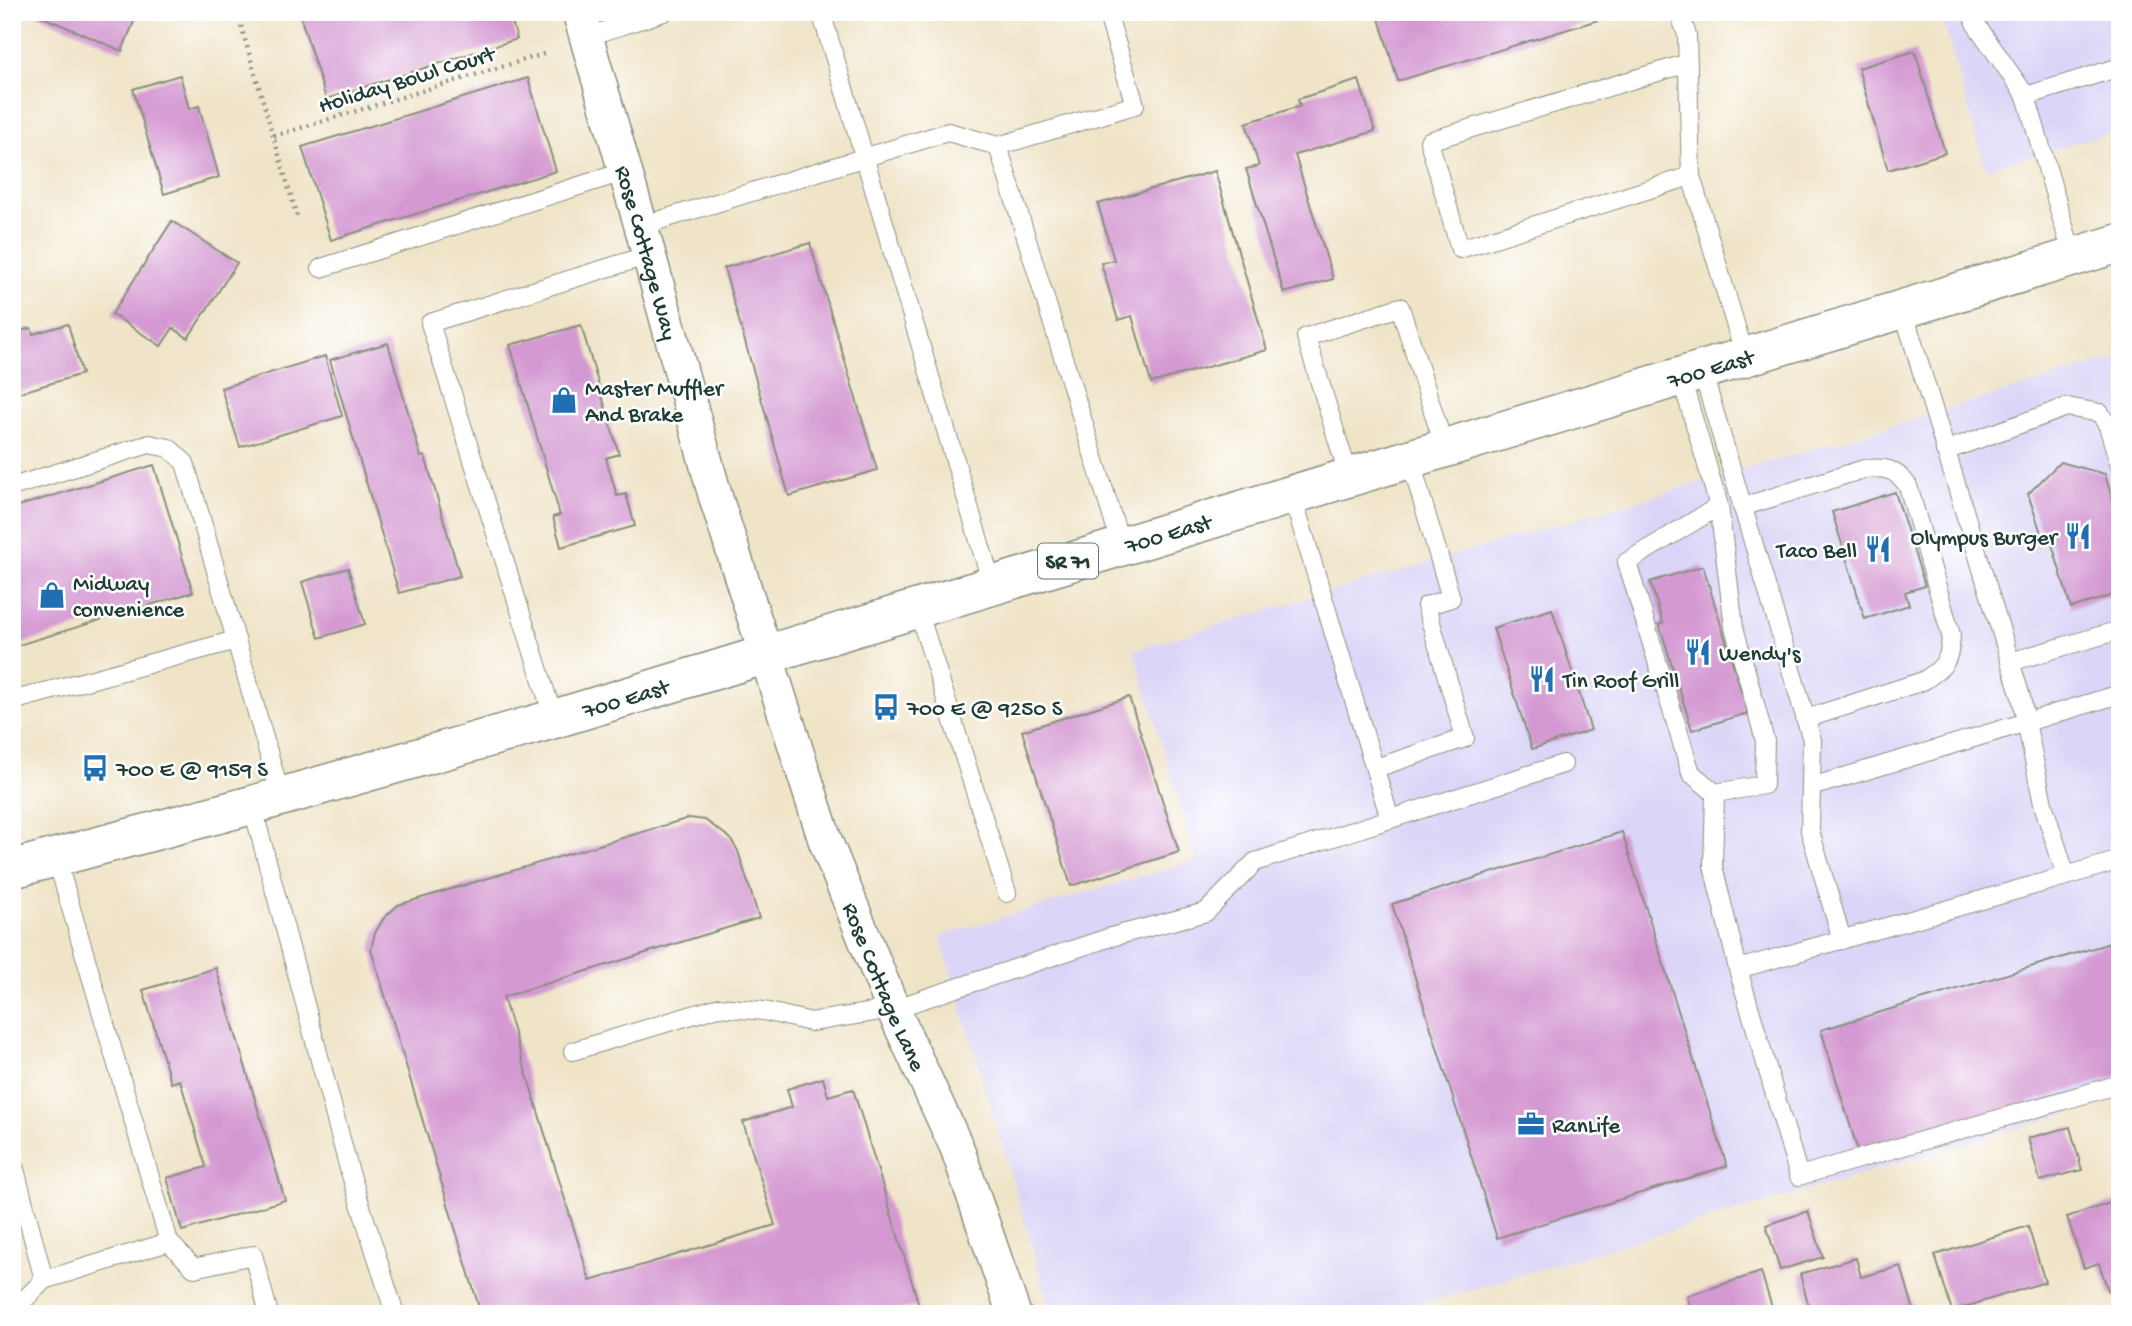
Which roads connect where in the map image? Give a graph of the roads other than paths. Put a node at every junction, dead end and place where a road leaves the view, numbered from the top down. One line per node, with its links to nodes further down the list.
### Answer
1 (664, 12): 6 (lane)
2 (821, 12): 11 (lane)
3 (1107, 12): 10 (lane)
4 (1679, 12): 7 (lane)
5 (1972, 12): 9 (lane)
6 (582, 25): 12 (street, Rose Cottage Way)
7 (1688, 63): 13 (lane); 13 (lane)
8 (2120, 68): 9 (lane)
9 (2026, 96): 16 (lane)
10 (998, 146): 11 (lane); 29 (lane)
11 (863, 158): 14 (lane); 30 (lane)
12 (626, 171): 14 (street, Rose Cottage Way); 17 (lane)
13 (1691, 176): 19 (lane)
14 (645, 241): 34 (street, Rose Cottage Way); 38 (lane)
15 (2120, 243): 16 (main road, 700 East / SR 71)
16 (2073, 257): 18 (main road, 700 East / SR 71)
17 (321, 268)
18 (1903, 310): 19 (main road, 700 East / SR 71); 21 (lane)
19 (1745, 357): 20 (main road, 700 East / SR 71)
20 (1691, 374): 22 (main road, 700 East / SR 71); 27 (lane); 28 (lane)
21 (1945, 451): 23 (lane); 35 (lane)
22 (1428, 454): 24 (main road, 700 East / SR 71); 24 (lane); 42 (lane)
23 (2120, 465)
24 (1349, 477): 26 (main road, 700 East / SR 71)
25 (12, 487): 33 (lane)
26 (1292, 495): 29 (main road, 700 East / SR 71); 42 (lane)
27 (1719, 506): 44 (lane); 44 (lane)
28 (1742, 506): 39 (lane); 39 (lane)
29 (1121, 545): 30 (main road, 700 East / SR 71)
30 (992, 584): 31 (main road, 700 East / SR 71)
31 (917, 607): 34 (main road, 700 East / SR 71); 51 (lane)
32 (2120, 630): 35 (lane)
33 (236, 640): 37 (lane); 45 (lane)
34 (764, 655): 38 (main road, 700 East / SR 71); 54 (street, Rose Cottage Lane)
35 (2010, 662): 40 (lane)
36 (2120, 694): 40 (lane)
37 (12, 701)
38 (554, 719): 45 (main road, 700 East / SR 71)
39 (1805, 719): 43 (lane)
40 (2026, 722): 43 (lane); 50 (lane)
41 (1563, 764): 46 (lane)
42 (1376, 768): 46 (lane)
43 (1811, 786): 52 (lane)
44 (1715, 793): 53 (lane)
45 (267, 801): 47 (main road, 700 East / SR 71); 62 (lane)
46 (1390, 819): 54 (lane)
47 (57, 857): 49 (main road, 700 East / SR 71); 58 (lane)
48 (2120, 860): 50 (lane)
49 (12, 869)
50 (2066, 876): 52 (lane)
51 (1007, 893)
52 (1842, 940): 53 (lane)
53 (1738, 970): 56 (lane)
54 (893, 1009): 55 (lane); 63 (street, Rose Cottage Lane)
55 (573, 1051)
56 (2120, 1084)
57 (12, 1158): 59 (lane)
58 (169, 1242): 59 (lane); 61 (lane)
59 (44, 1280): 60 (lane)
60 (12, 1312)
61 (269, 1314)
62 (395, 1314)
63 (1014, 1314)

